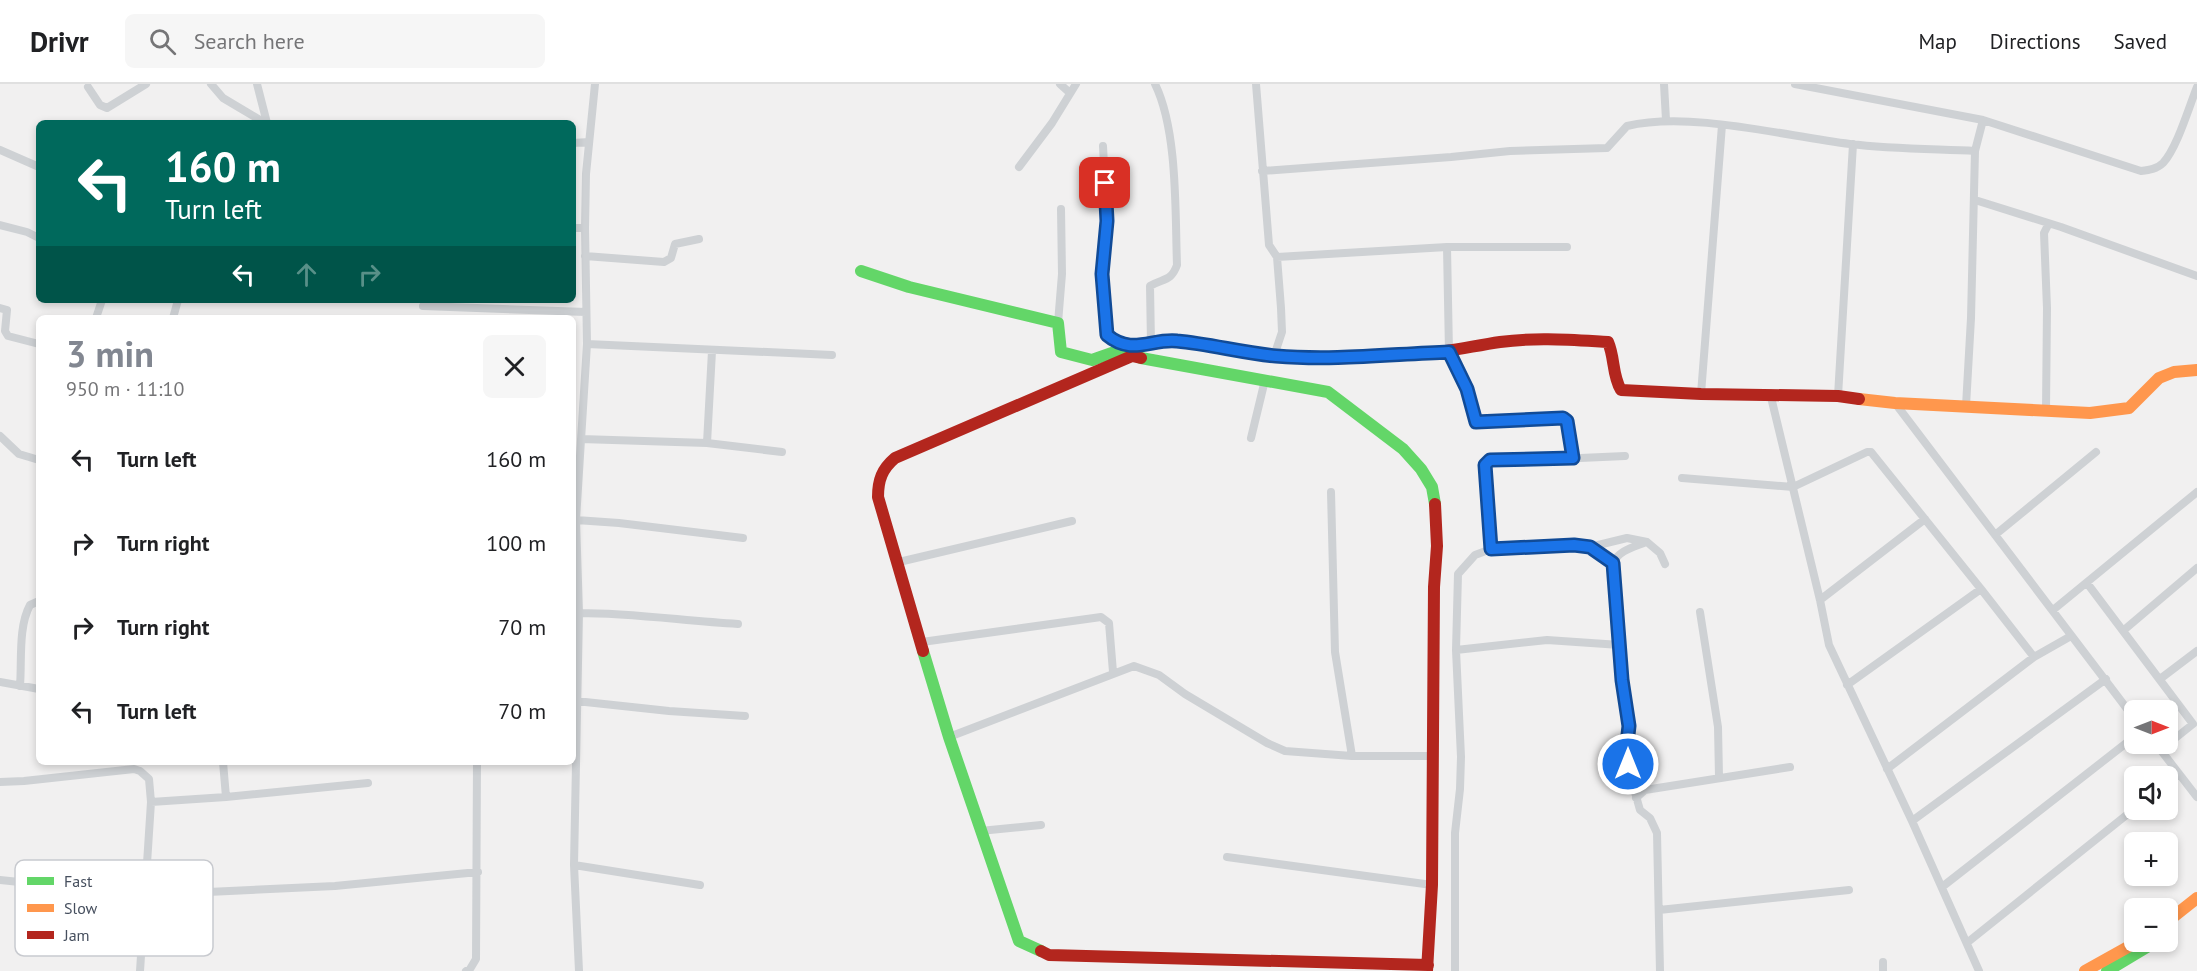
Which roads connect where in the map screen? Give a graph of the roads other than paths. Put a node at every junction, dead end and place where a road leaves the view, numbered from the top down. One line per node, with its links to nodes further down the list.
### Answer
1 (146, 84): 11 (street)
2 (212, 84): 14 (street)
3 (257, 84): 15 (street)
4 (595, 84): 19 (street)
5 (1060, 84): 13 (street)
6 (1076, 84): 13 (street)
7 (1155, 84): 48 (street)
8 (1256, 84): 27 (street)
9 (1664, 84): 16 (street)
10 (1795, 84): 17 (street)
11 (88, 87)
12 (2197, 87): 17 (street)
13 (1070, 93): 26 (street)
14 (261, 120)
15 (265, 120)
16 (1666, 120): 18 (street); 27 (street)
17 (1983, 120): 24 (street)
18 (1722, 125): 21 (street); 57 (street)
19 (589, 142): 20 (street); 33 (street)
20 (576, 143)
21 (1853, 144): 24 (street); 58 (street)
22 (1103, 146): 49 (street)
23 (0, 150): 25 (street)
24 (1975, 151): 28 (street)
25 (36, 166)
26 (1019, 167)
27 (1262, 171): 39 (street)
28 (1975, 200): 30 (street); 60 (street)
29 (1061, 208): 45 (street)
30 (2051, 224): 41 (street); 61 (street)
31 (0, 225): 34 (street)
32 (576, 228): 33 (street)
33 (585, 228): 38 (street)
34 (36, 236)
35 (699, 239): 38 (street)
36 (1447, 247): 37 (street); 39 (street); 51 (street)
37 (1567, 247)
38 (585, 255): 44 (street)
39 (1277, 256): 53 (street)
40 (861, 271): 45 (main road)
41 (2197, 276)
42 (423, 306): 44 (street)
43 (0, 308): 46 (street)
44 (586, 312): 47 (street)
45 (1058, 323): 49 (main road)
46 (36, 343)
47 (586, 344): 50 (street); 64 (street)
48 (1151, 344): 49 (main road); 53 (main road)
49 (1132, 346)
50 (712, 351): 52 (street); 65 (street)
51 (1449, 352): 53 (main road); 57 (main road); 69 (street)
52 (831, 355)
53 (1274, 356)
54 (2197, 370): 61 (main road)
55 (1265, 380): 63 (street); 83 (main road); 119 (main road)
56 (1770, 393): 57 (main road); 58 (main road); 72 (street)
57 (1701, 394)
58 (1838, 396): 59 (main road)
59 (1895, 403): 60 (main road); 78 (street)
60 (1966, 406): 61 (main road)
61 (2046, 411)
62 (0, 436): 70 (street)
63 (1251, 438)
64 (580, 439): 65 (street); 76 (street)
65 (707, 443): 66 (street)
66 (782, 452)
67 (2096, 452): 78 (street)
68 (1625, 456): 69 (street)
69 (1573, 458): 82 (street)
70 (36, 459)
71 (1682, 478): 72 (street)
72 (1793, 487): 75 (street); 90 (street)
73 (1331, 492): 118 (street)
74 (2197, 492): 88 (street)
75 (1925, 519): 89 (street); 90 (street)
76 (576, 520): 79 (street)
77 (1072, 521): 83 (street)
78 (1995, 535): 92 (street)
79 (743, 538)
80 (1647, 542): 81 (street); 84 (street); 85 (street)
81 (1590, 547): 82 (street); 84 (street)
82 (1491, 549): 100 (street)
83 (899, 562): 98 (main road)
84 (1613, 563): 99 (street)
85 (1665, 564)
86 (576, 566): 94 (street)
87 (2197, 568): 96 (street)
88 (2087, 583): 92 (street); 96 (street)
89 (1981, 589): 102 (street); 107 (street)
90 (1820, 600): 107 (street)
91 (36, 602): 108 (street)
92 (2053, 610): 97 (street)
93 (1700, 612): 126 (street)
94 (579, 613): 95 (street); 110 (street)
95 (738, 624)
96 (2124, 630): 105 (street)
97 (2071, 636): 102 (street); 104 (street)
98 (922, 642): 103 (street); 115 (main road)
99 (1620, 645): 100 (street); 131 (street)
100 (1456, 650): 161 (street)
101 (2197, 651): 105 (street)
102 (2034, 657): 124 (street)
103 (1113, 672): 115 (street); 118 (street)
104 (2106, 679): 111 (street); 134 (street)
105 (2160, 679): 113 (street)
106 (0, 682): 108 (street)
107 (1847, 685): 124 (street)
108 (20, 686): 109 (street)
109 (36, 689)
110 (576, 701): 112 (street)
111 (2124, 704)
112 (745, 716)
113 (2195, 723): 114 (street)
114 (2178, 735)
115 (949, 737): 136 (main road)
116 (2124, 745): 145 (street)
117 (2168, 754): 125 (street)
118 (1352, 756): 119 (street)
119 (1432, 756): 144 (main road)
120 (224, 765): 129 (street)
121 (477, 765): 140 (street)
122 (575, 765): 139 (street)
123 (1790, 767): 126 (street)
124 (1887, 769): 134 (street)
125 (2179, 774): 130 (street)
126 (1719, 777): 131 (street)
127 (0, 782): 132 (street)
128 (368, 783): 129 (street)
129 (226, 797): 132 (street)
130 (2197, 797)
131 (1636, 798): 149 (street)
132 (150, 802): 138 (street)
133 (2124, 817): 153 (street)
134 (1912, 821): 145 (street)
135 (1041, 825): 136 (street)
136 (980, 831): 157 (main road)
137 (1227, 857): 144 (street)
138 (146, 860)
139 (574, 865): 143 (street); 160 (street)
140 (478, 872): 147 (street); 159 (street)
141 (0, 880): 142 (street)
142 (15, 882)
143 (700, 885)
144 (1432, 885): 157 (main road)
145 (1942, 887): 153 (street)
146 (1849, 890): 149 (street)
147 (213, 892)
148 (2197, 898): 151 (main road)
149 (1659, 910): 162 (street)
150 (2197, 911): 152 (main road)
151 (2178, 913)
152 (2178, 925)
153 (1968, 942): 163 (street)
154 (2124, 949): 164 (main road)
155 (2138, 952): 165 (main road)
156 (141, 956): 158 (street)
157 (1427, 968)
158 (140, 971)
159 (466, 971)
160 (579, 971)
161 (1455, 971)
162 (1660, 971)
163 (1979, 971)
164 (2085, 971)
165 (2107, 971)

